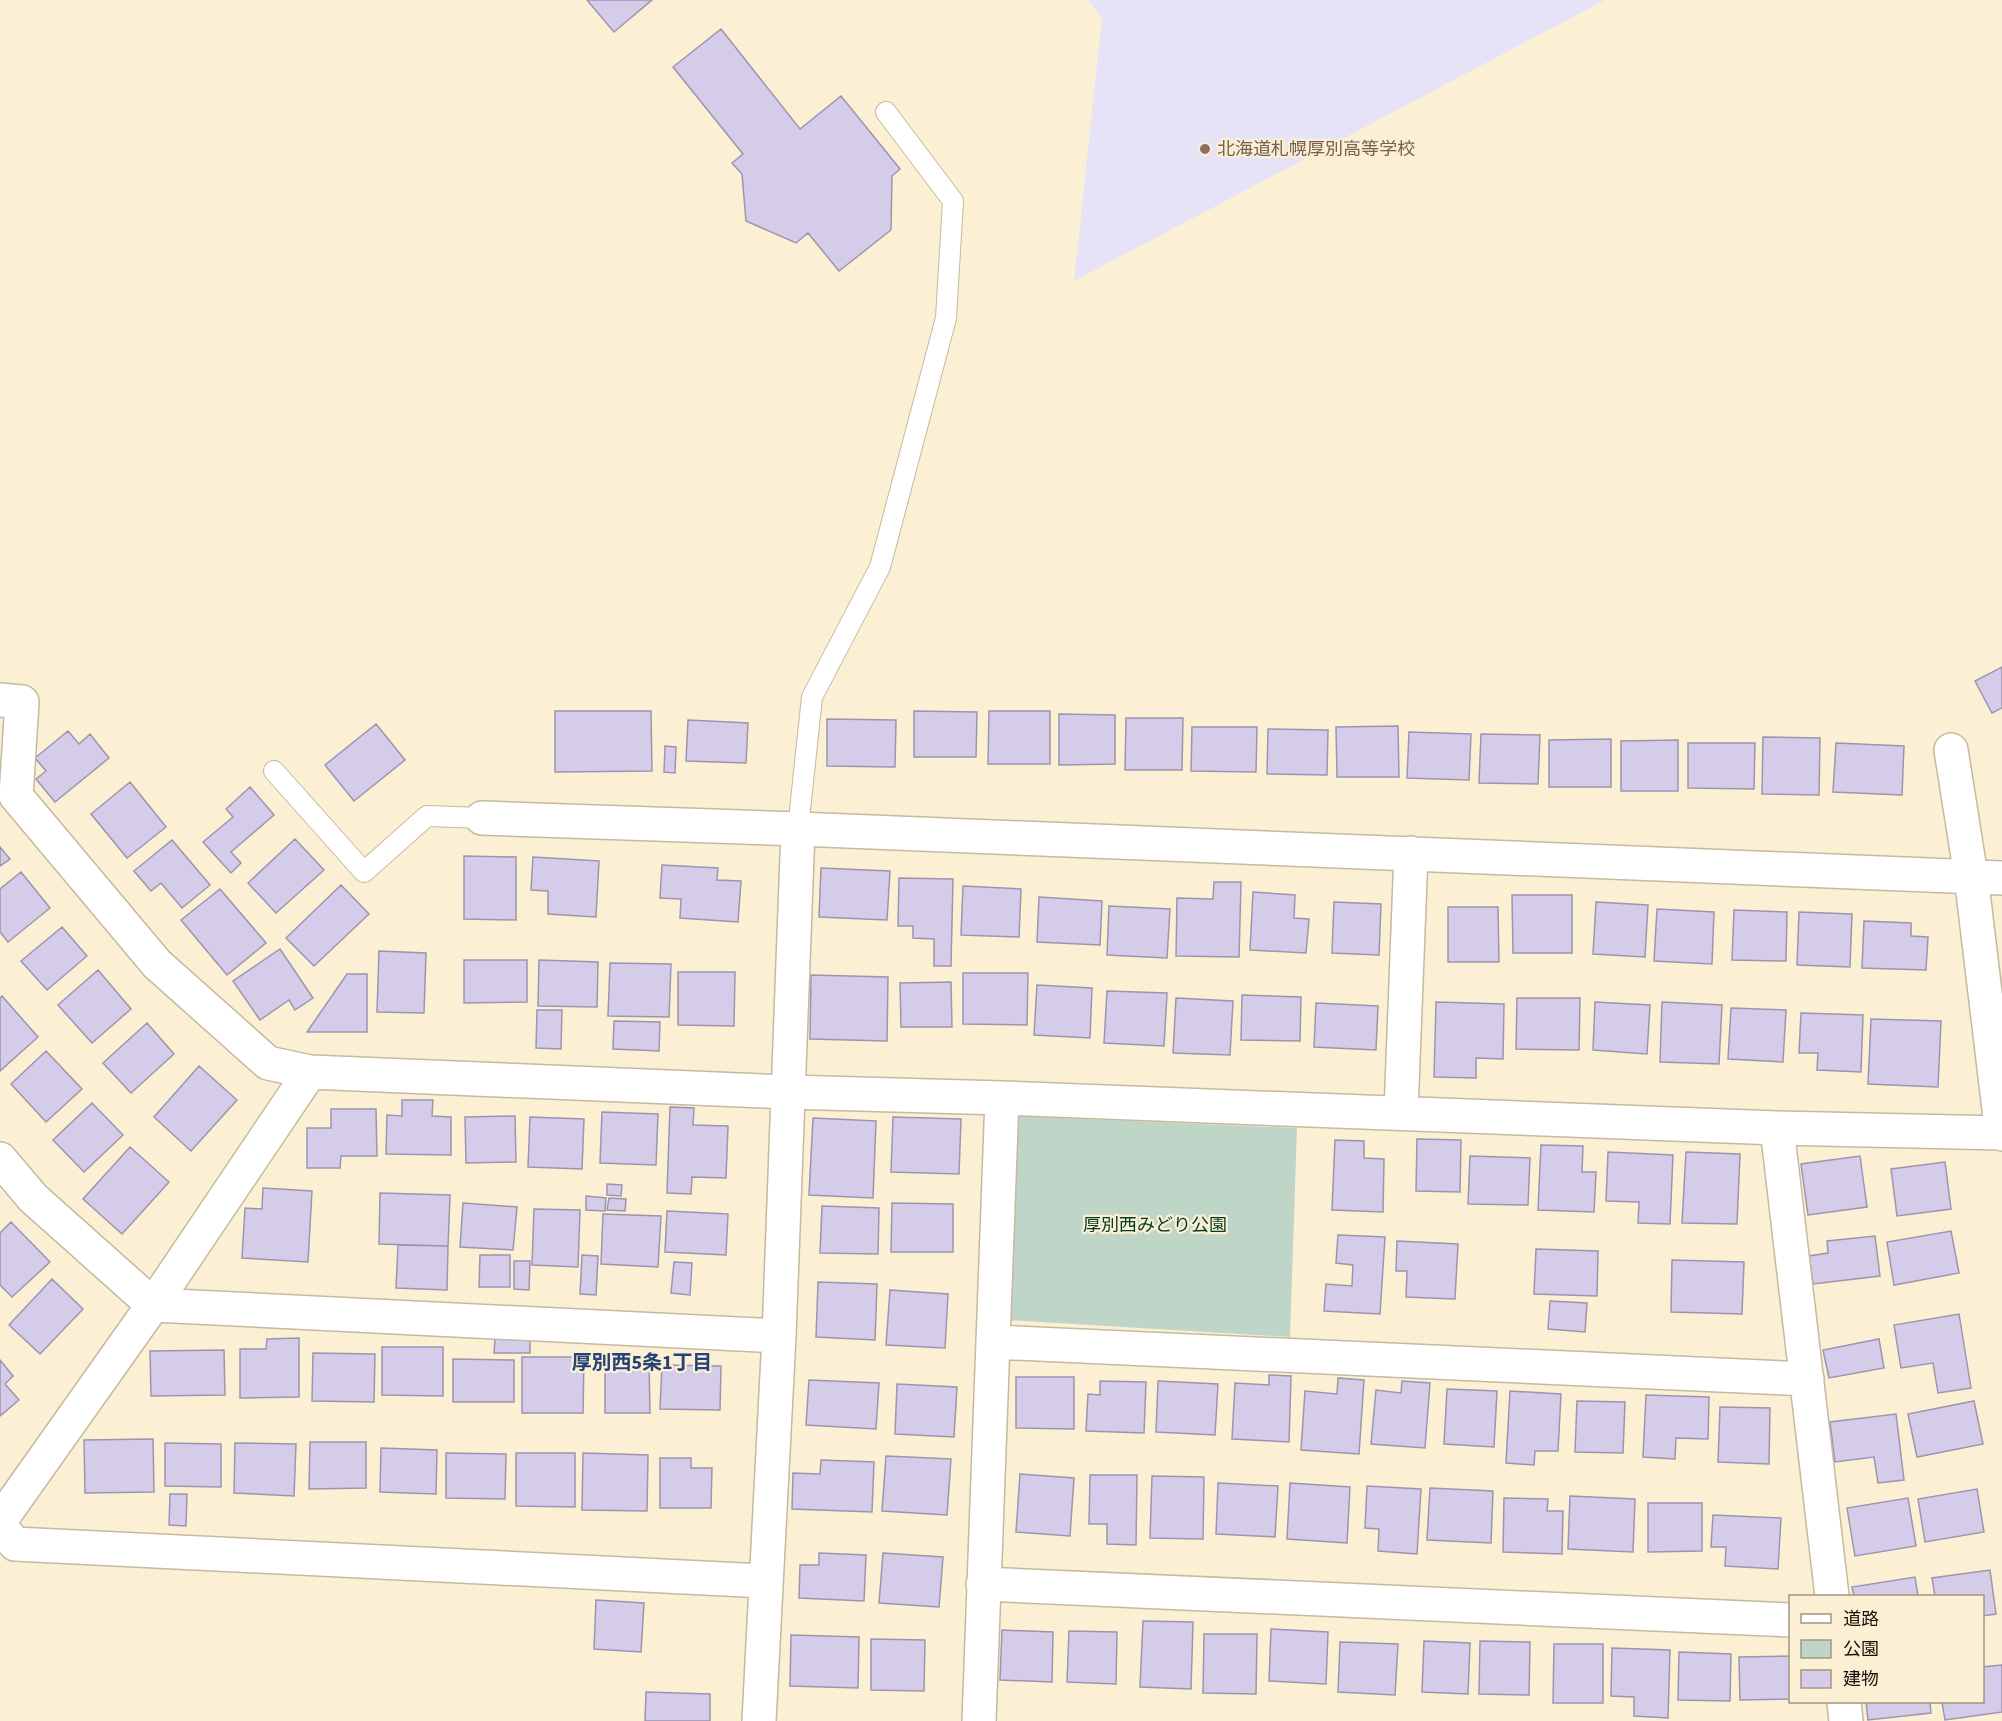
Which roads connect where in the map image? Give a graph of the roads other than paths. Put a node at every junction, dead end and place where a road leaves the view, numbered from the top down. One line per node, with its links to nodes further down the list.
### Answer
1 (886, 112): 6 (lane)
2 (0, 700): 9 (street)
3 (1951, 750): 8 (street)
4 (274, 771): 5 (lane)
5 (482, 818): 6 (street)
6 (798, 828): 7 (street); 10 (street)
7 (1411, 853): 8 (street); 12 (street)
8 (1986, 877): 14 (street)
9 (310, 1072): 10 (street); 16 (street)
10 (788, 1092): 11 (street); 17 (street)
11 (1002, 1098): 12 (street); 18 (street)
12 (1401, 1112): 13 (street)
13 (1777, 1128): 14 (street); 19 (street)
14 (2002, 1134)
15 (0, 1160): 16 (street)
16 (153, 1305): 17 (street); 20 (street)
17 (779, 1336): 22 (street)
18 (993, 1342): 19 (street); 23 (street)
19 (1807, 1379): 24 (street)
20 (0, 1521)
21 (0, 1526): 22 (street)
22 (766, 1581): 27 (street)
23 (983, 1584): 25 (street); 28 (street)
24 (1832, 1595)
25 (1789, 1620)
26 (1844, 1703): 29 (street)
27 (759, 1721)
28 (980, 1721)
29 (1846, 1721)

